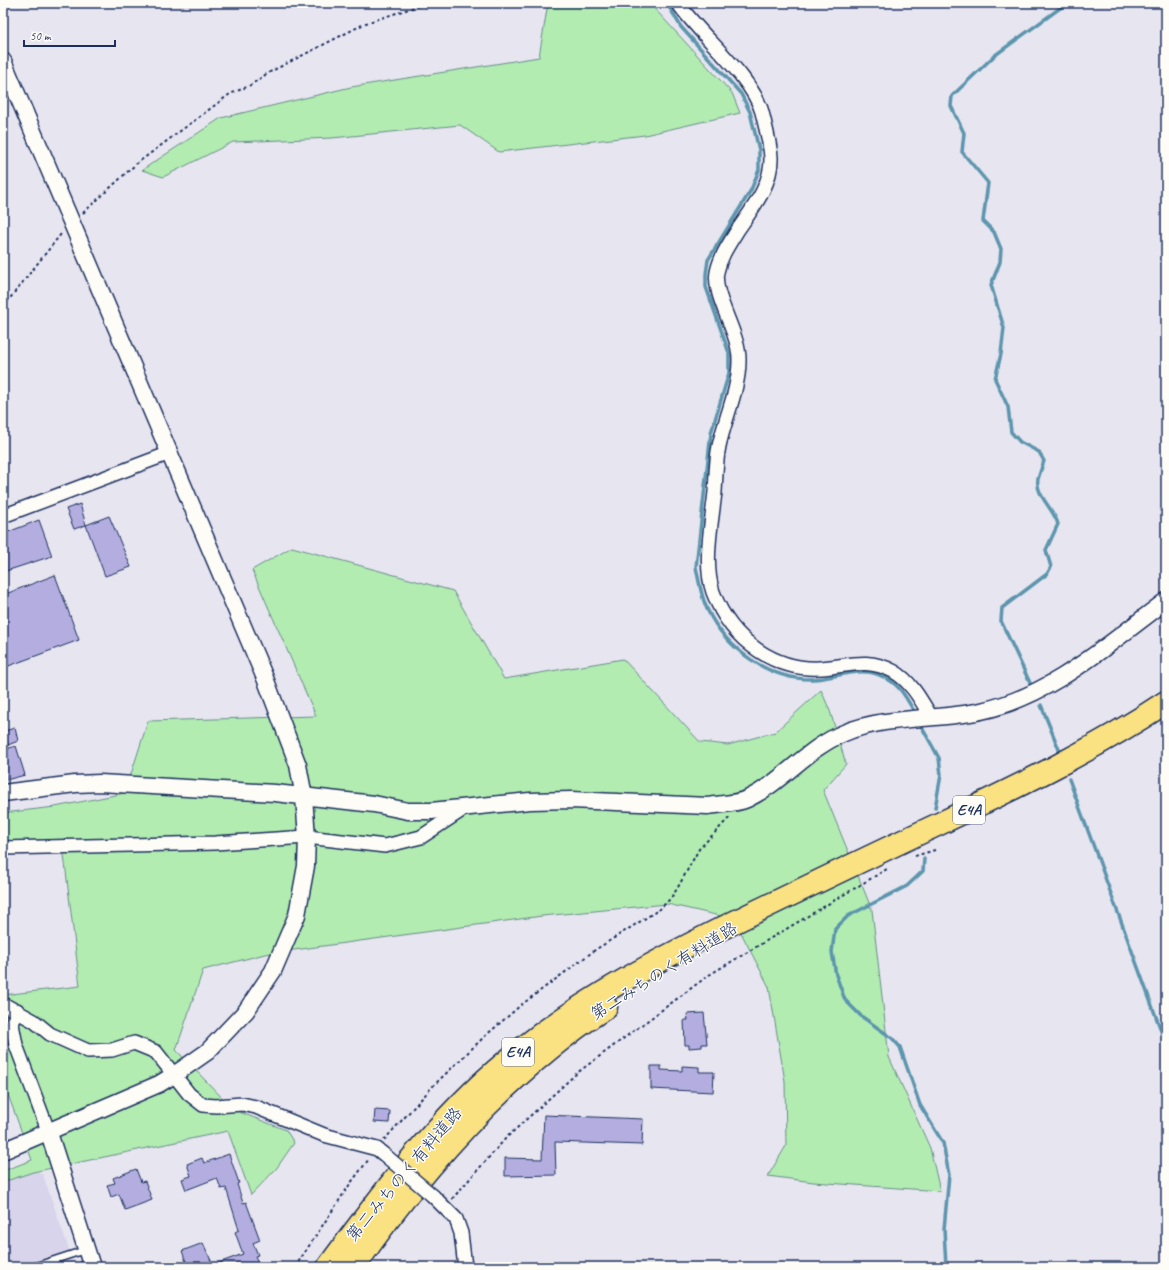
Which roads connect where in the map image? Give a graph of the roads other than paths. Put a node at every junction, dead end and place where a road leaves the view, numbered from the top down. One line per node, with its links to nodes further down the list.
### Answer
1 (678, 3): 7 (street)
2 (3, 61): 3 (street)
3 (170, 453): 4 (street); 9 (street)
4 (3, 516)
5 (1166, 601): 7 (street)
6 (1166, 702): 13 (highway, 第二みちのく有料道路 / E4A)
7 (928, 717): 10 (street)
8 (3, 793): 9 (street)
9 (304, 797): 10 (street); 11 (street)
10 (465, 808): 11 (street)
11 (307, 837): 12 (street); 16 (street)
12 (3, 848)
13 (766, 907): 22 (highway, 第二みちのく有料道路 / E4A); 23 (highway, 第二みちのく有料道路 / E4A)
14 (3, 1004): 15 (street)
15 (17, 1010): 16 (street); 17 (street)
16 (174, 1075): 17 (street); 24 (street, bridge)
17 (49, 1133): 18 (street); 19 (street)
18 (3, 1151)
19 (87, 1250): 20 (lane); 21 (street)
20 (33, 1267)
21 (92, 1267)
22 (328, 1267)
23 (354, 1267)
24 (465, 1267)

